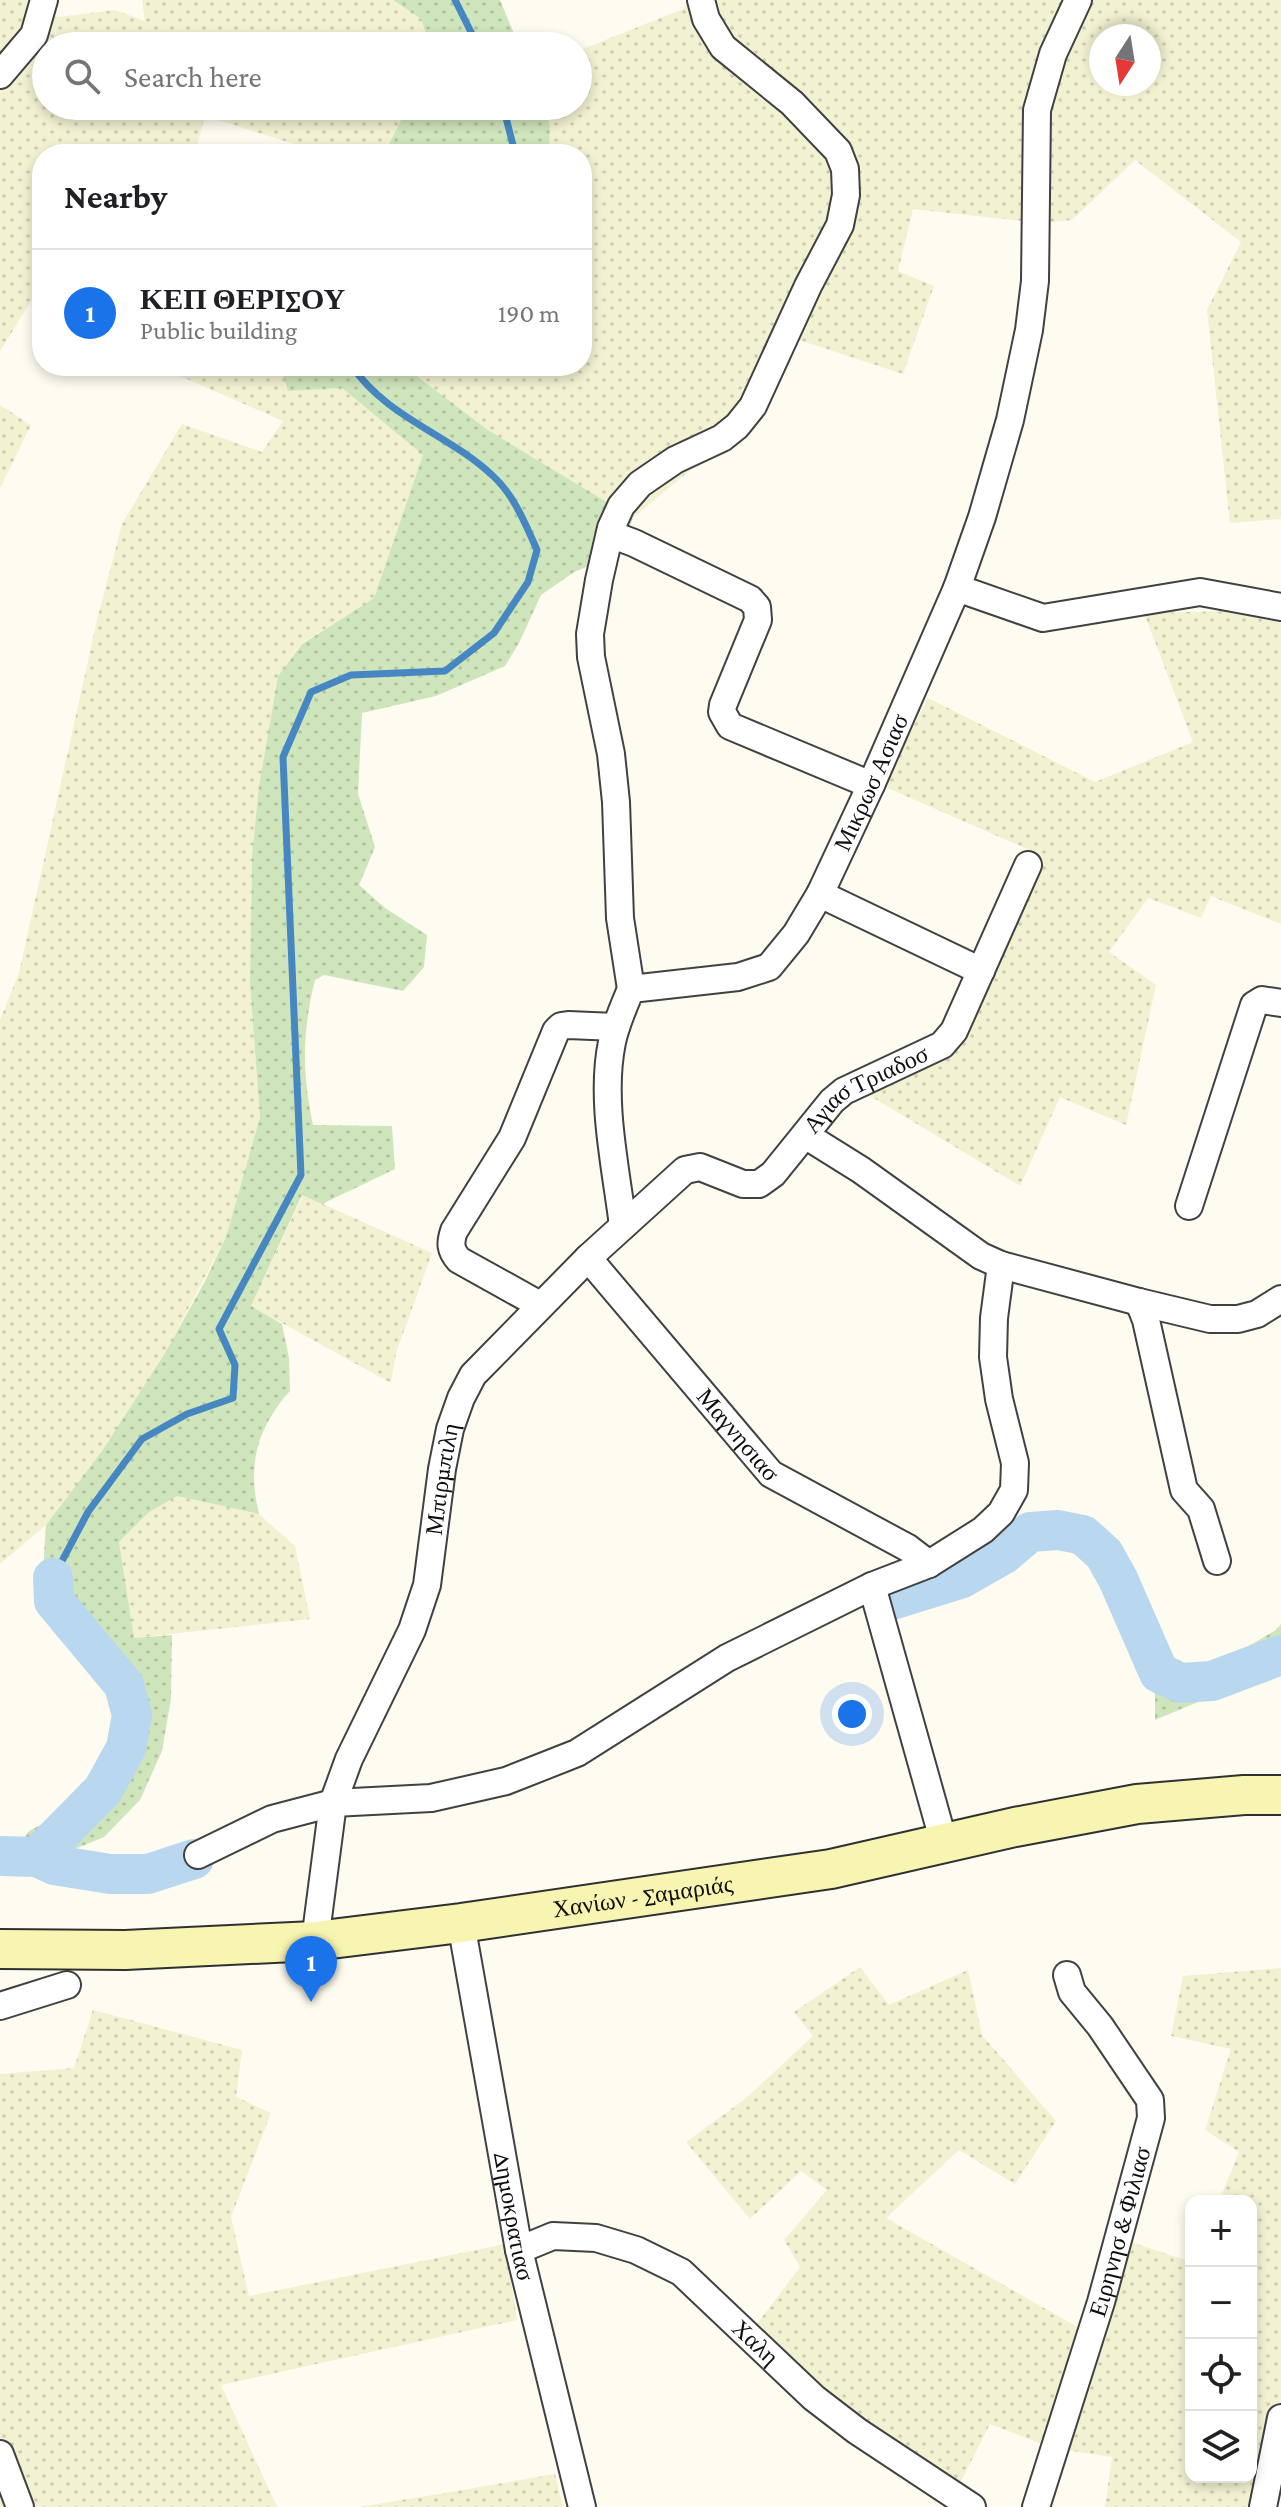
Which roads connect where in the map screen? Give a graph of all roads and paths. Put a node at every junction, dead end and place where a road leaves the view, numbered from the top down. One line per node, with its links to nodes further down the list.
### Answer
1 (44, 0): 4 (street)
2 (701, 0): 7 (street)
3 (1078, 0): 8 (street, Μικρωσ Ασιασ)
4 (35, 32)
5 (32, 37): 6 (street)
6 (0, 75)
7 (610, 534): 10 (street); 14 (street)
8 (957, 588): 9 (street); 10 (street, Μικρωσ Ασιασ)
9 (1281, 607)
10 (871, 785): 12 (street, Μικρωσ Ασιασ)
11 (1028, 865): 13 (street, Αγιασ Τριαδοσ)
12 (820, 894): 13 (street); 14 (street, Μικρωσ Ασιασ)
13 (981, 971): 17 (street, Αγιασ Τριαδοσ)
14 (631, 989): 16 (street)
15 (1281, 1003): 19 (street)
16 (616, 1027): 20 (street); 25 (street)
17 (805, 1135): 18 (street, Αγιασ Τριαδοσ); 22 (street)
18 (759, 1184): 20 (street, Μπιρμπιλη)
19 (1189, 1206)
20 (623, 1226): 21 (street, Μπιρμπιλη)
21 (588, 1258): 25 (street, Μπιρμπιλη); 27 (street, Μαγνησιασ)
22 (1001, 1265): 24 (street); 27 (street)
23 (1281, 1299): 24 (street)
24 (1139, 1302): 26 (street)
25 (540, 1305): 30 (street, Μπιρμπιλη)
26 (1217, 1561)
27 (929, 1564): 28 (street)
28 (872, 1586): 30 (street); 31 (street)
29 (1281, 1795): 31 (main road, Χανίων - Σαμαριάς)
30 (333, 1803): 32 (street); 34 (street, Μπιρμπιλη)
31 (944, 1843): 33 (main road, Χανίων - Σαμαριάς)
32 (198, 1855)
33 (461, 1923): 34 (main road, Χανίων - Σαμαριάς); 39 (street, Δημοκρατιασ)
34 (315, 1941): 35 (main road, Χανίων - Σαμαριάς)
35 (0, 1949)
36 (1067, 1975): 45 (street, Ειρηνησ & Φιλιασ)
37 (67, 1985): 38 (street)
38 (0, 2006)
39 (519, 2250): 43 (street, Δημοκρατιασ); 44 (street, Χαλη)
40 (1281, 2418): 46 (street)
41 (0, 2454): 42 (street)
42 (20, 2507)
43 (582, 2507)
44 (972, 2507)
45 (1036, 2507)
46 (1263, 2507)

